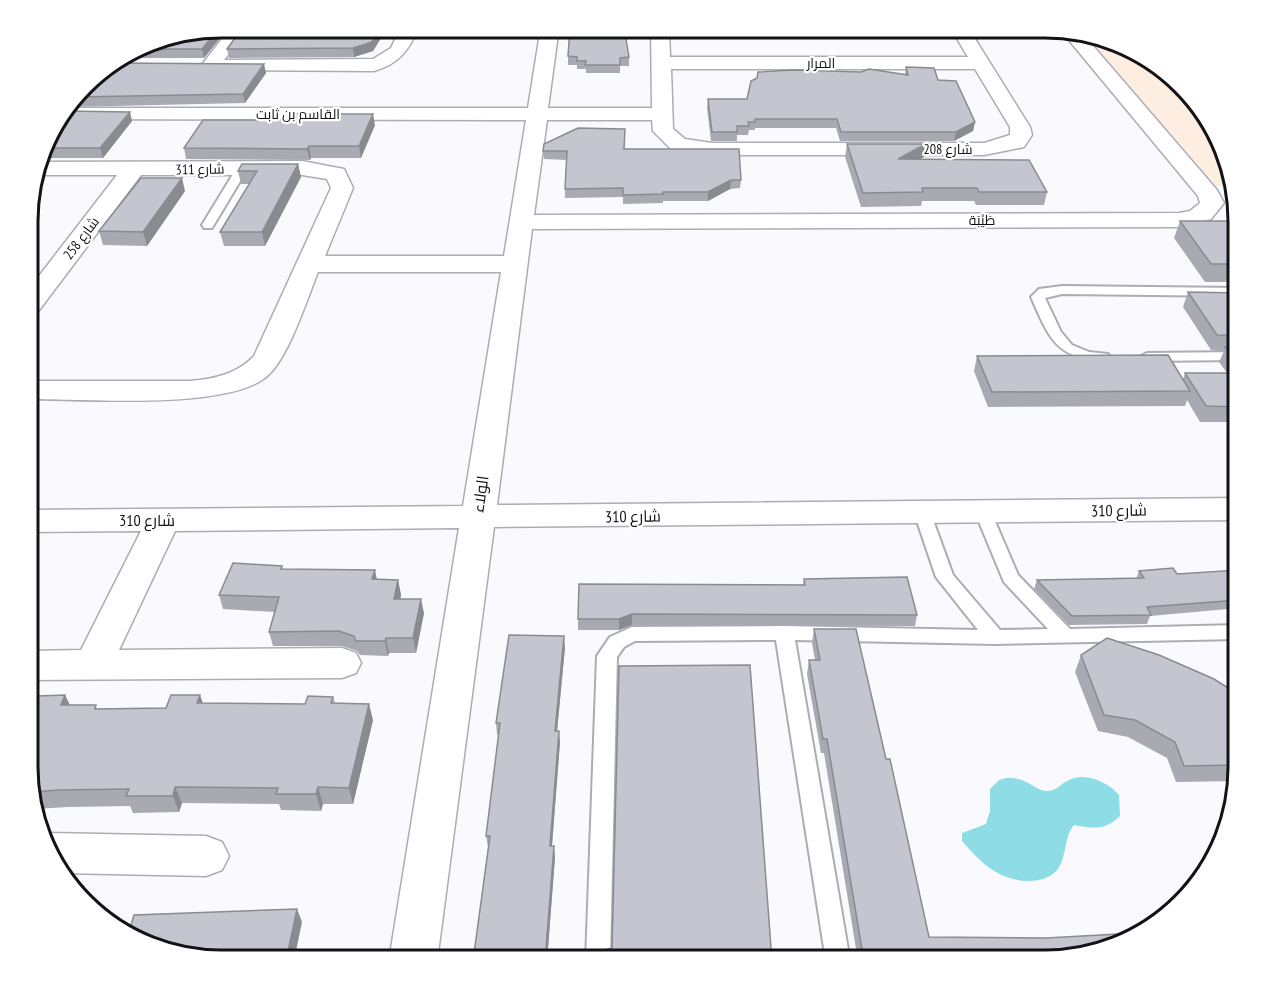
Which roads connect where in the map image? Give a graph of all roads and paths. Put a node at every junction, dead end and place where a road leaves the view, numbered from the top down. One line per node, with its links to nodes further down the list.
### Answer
1 (232, 38): 10 (street)
2 (405, 38): 11 (street)
3 (548, 38): 15 (street, الولاء)
4 (661, 38): 7 (street, شارع 208)
5 (965, 38): 8 (street, شارع 208)
6 (1079, 41): 19 (street, طَيْبَة)
7 (662, 63): 8 (street, المرار); 14 (street, شارع 208)
8 (979, 63): 14 (street, شارع 208)
9 (187, 66): 10 (street)
10 (210, 66): 11 (street)
11 (305, 67): 13 (street)
12 (72, 114): 13 (street, القاسم بن ثابت)
13 (273, 114): 15 (street, القاسم بن ثابت)
14 (662, 114): 15 (street)
15 (535, 115): 19 (street, الولاء)
16 (242, 168): 18 (street, شارع 311); 20 (lane); 21 (street, شارع 311)
17 (45, 169): 18 (street, شارع 311)
18 (134, 169): 24 (street, شارع 258)
19 (521, 222): 22 (street, الولاء)
20 (208, 225)
21 (310, 264): 22 (street); 26 (street, شارع 311)
22 (514, 264): 30 (street, الولاء)
23 (1228, 292): 25 (lane)
24 (38, 294)
25 (1228, 356)
26 (38, 390)
27 (1228, 509): 29 (street, شارع 310)
28 (922, 512): 29 (street, شارع 310); 30 (street, شارع 310); 36 (lane)
29 (983, 512): 35 (lane)
30 (476, 518): 31 (street, شارع 310); 42 (street, الولاء)
31 (163, 520): 32 (street, شارع 310); 37 (street)
32 (38, 521)
33 (1228, 632): 35 (lane)
34 (784, 633): 36 (lane); 43 (lane); 44 (lane)
35 (1064, 634): 36 (lane)
36 (995, 637)
37 (94, 663): 38 (street); 39 (street)
38 (342, 663)
39 (38, 665)
40 (59, 853): 41 (street)
41 (206, 856)
42 (415, 950)
43 (598, 950)
44 (836, 950)

